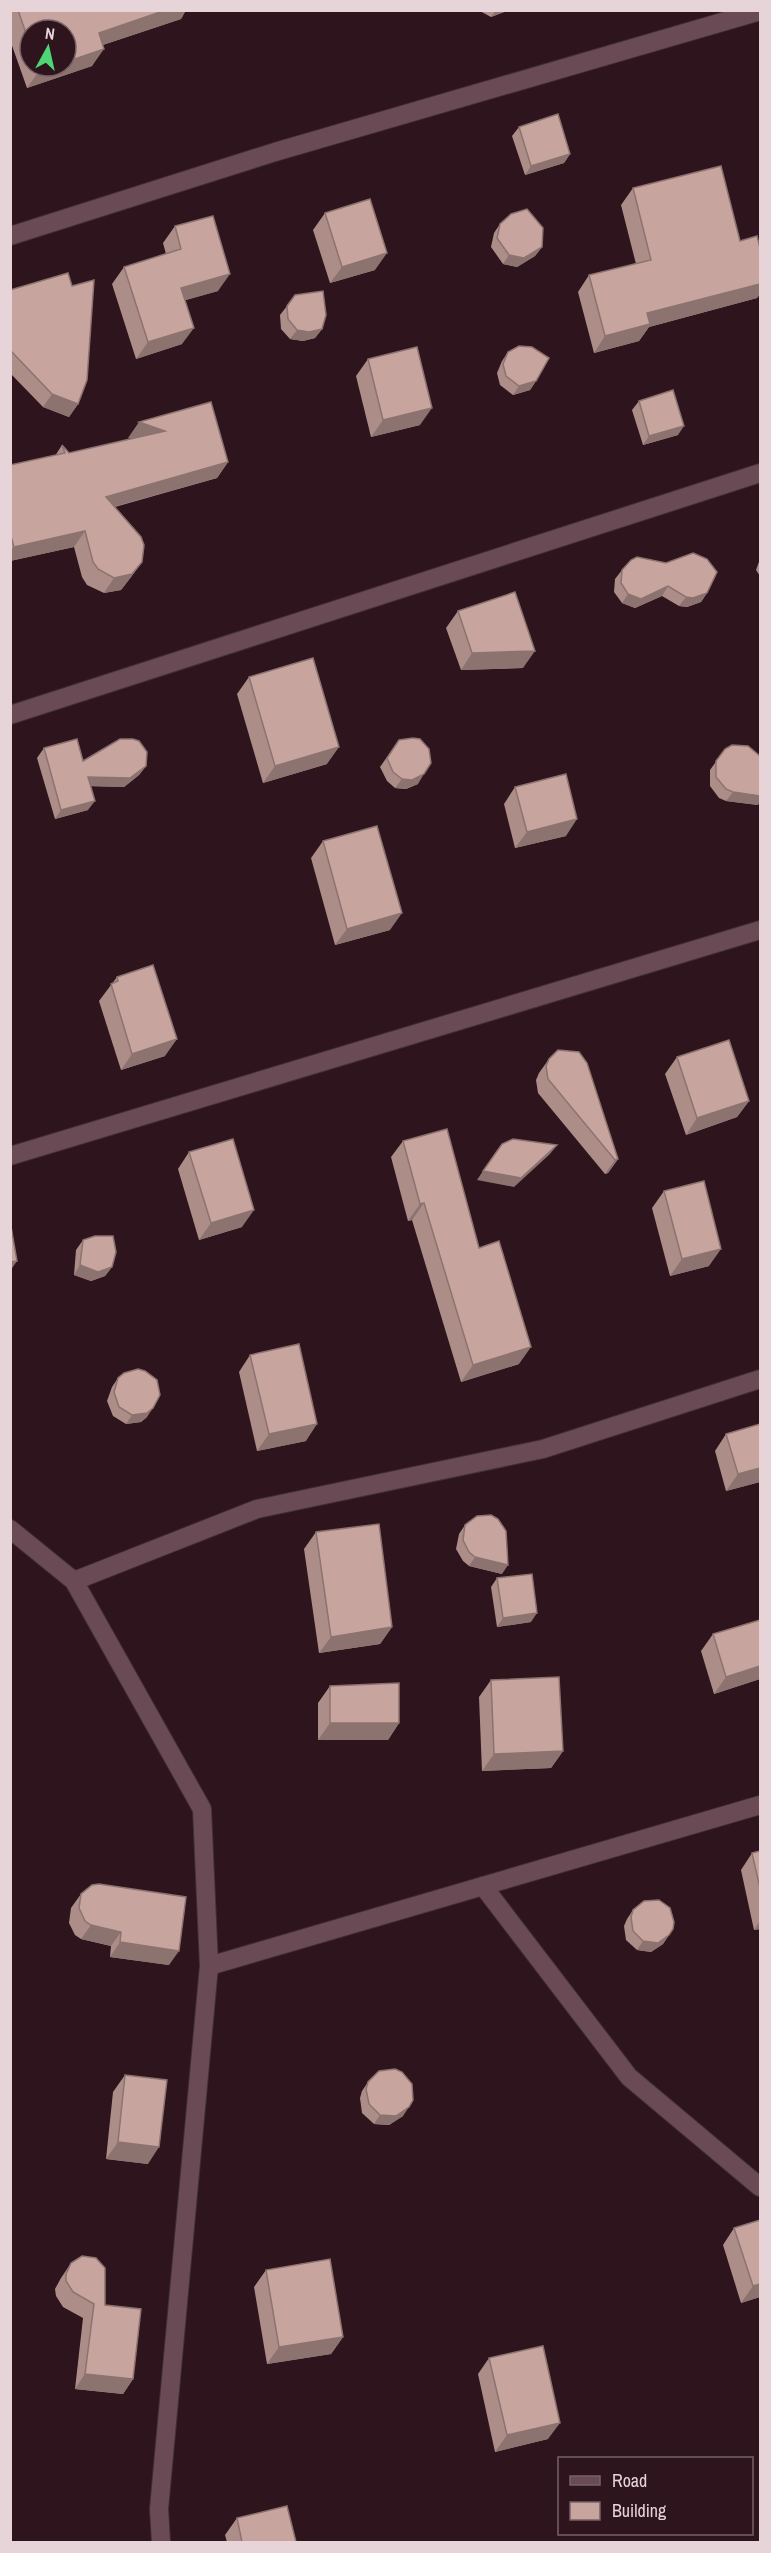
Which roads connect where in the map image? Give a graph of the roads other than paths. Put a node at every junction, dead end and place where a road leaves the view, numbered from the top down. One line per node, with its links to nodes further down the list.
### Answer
1 (760, 11): 2 (street)
2 (10, 236)
3 (760, 473): 4 (street)
4 (10, 715)
5 (760, 930): 6 (street)
6 (10, 1156)
7 (760, 1379): 10 (street)
8 (12, 1530): 9 (street); 10 (street)
9 (10, 1550)
10 (74, 1581): 13 (street)
11 (760, 1805): 12 (street)
12 (483, 1886): 13 (street); 14 (street)
13 (208, 1966): 15 (street)
14 (760, 2187)
15 (161, 2542)

